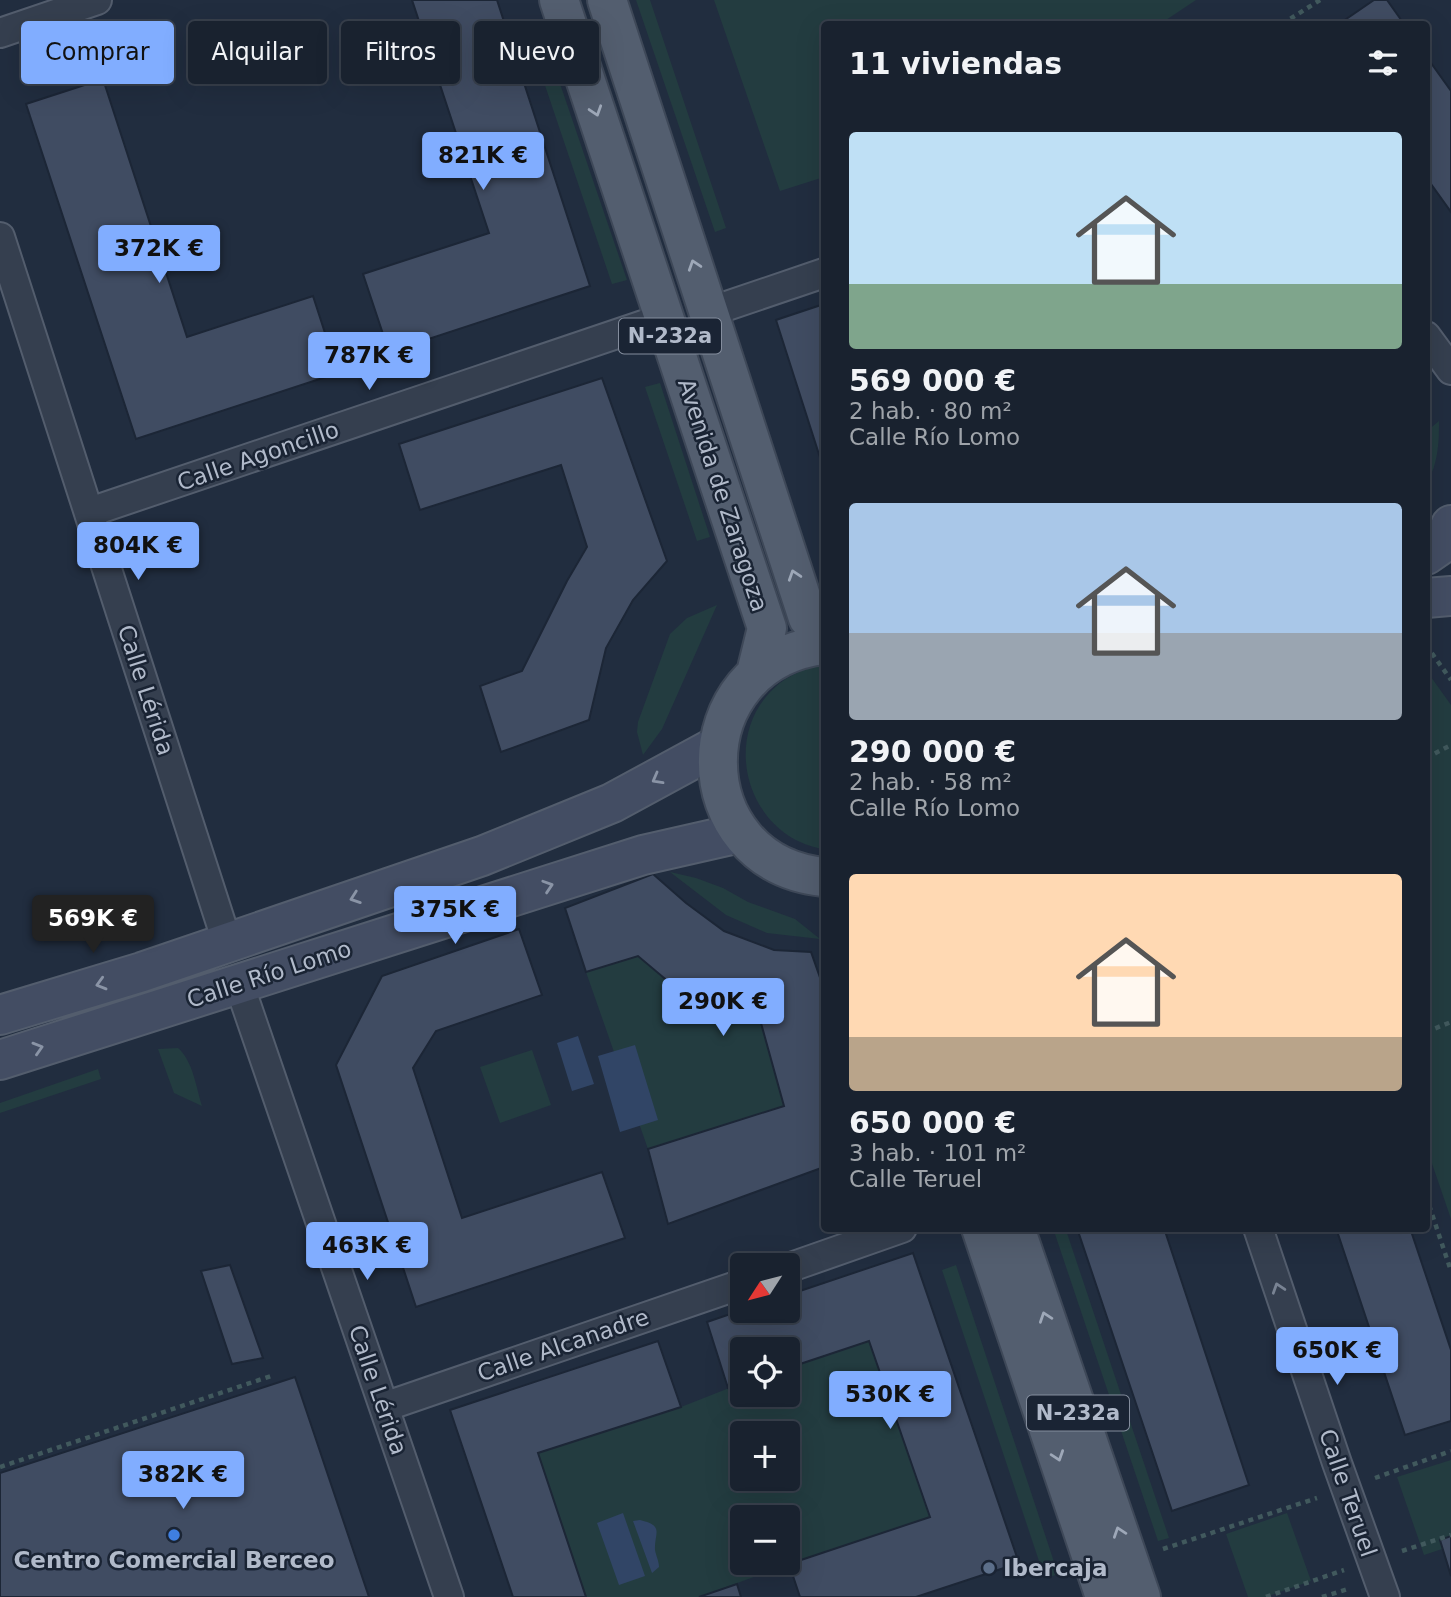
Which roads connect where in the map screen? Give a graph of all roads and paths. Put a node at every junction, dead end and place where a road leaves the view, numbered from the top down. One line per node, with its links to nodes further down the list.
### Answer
1 (97, 0): 6 (street)
2 (559, 0): 10 (main road, Avenida de Zaragoza / N-232a, one-way to 10)
3 (607, 0): 9 (main road, Avenida de Zaragoza / N-232a, one-way to 3)
4 (1320, 0): 5 (path)
5 (1287, 21)
6 (0, 33)
7 (0, 237): 13 (street, Calle Lérida)
8 (821, 274): 9 (street)
9 (709, 312): 18 (main road, Avenida de Zaragoza / N-232a, one-way to 9)
10 (664, 318): 13 (street, Calle Agoncillo); 21 (main road, Avenida de Zaragoza / N-232a)
11 (1430, 341): 12 (street)
12 (1451, 370)
13 (90, 512): 28 (street, Calle Lérida)
14 (1451, 524): 15 (main road)
15 (1430, 552)
16 (1451, 596): 17 (main road)
17 (1430, 598)
18 (821, 632)
19 (821, 645): 21 (main road, N-232a)
20 (1430, 651): 22 (path)
21 (756, 673): 24 (main road, N-232a)
22 (1451, 680)
23 (1451, 745): 25 (path)
24 (717, 746): 26 (main road, N-232a); 28 (main road, Calle Río Lomo, one-way to 28)
25 (1430, 756)
26 (740, 833): 27 (main road, N-232a); 29 (main road, Calle Río Lomo, one-way to 26)
27 (821, 877)
28 (228, 942): 30 (main road, Calle Río Lomo, one-way to 30)
29 (239, 984): 33 (main road, Calle Río Lomo, one-way to 29); 43 (street, Calle Lérida)
30 (0, 1015)
31 (1451, 1022): 32 (path)
32 (1430, 1030)
33 (0, 1060)
34 (1430, 1208): 40 (path)
35 (891, 1232): 39 (street)
36 (982, 1232): 51 (main road, N-232a, one-way to 51)
37 (1016, 1232): 48 (main road, N-232a, one-way to 37)
38 (1259, 1232): 46 (street, Calle Teruel, one-way to 38)
39 (800, 1264)
40 (1451, 1270)
41 (730, 1288): 43 (street, Calle Alcanadre)
42 (274, 1376): 45 (path)
43 (384, 1408): 50 (street, Calle Lérida)
44 (1451, 1451): 46 (path)
45 (0, 1467)
46 (1345, 1489): 48 (path); 49 (street, Calle Teruel)
47 (1451, 1535): 49 (path)
48 (1129, 1560): 52 (main road, N-232a)
49 (1378, 1579): 53 (path)
50 (449, 1597)
51 (1105, 1597)
52 (1141, 1597)
53 (1266, 1597)

